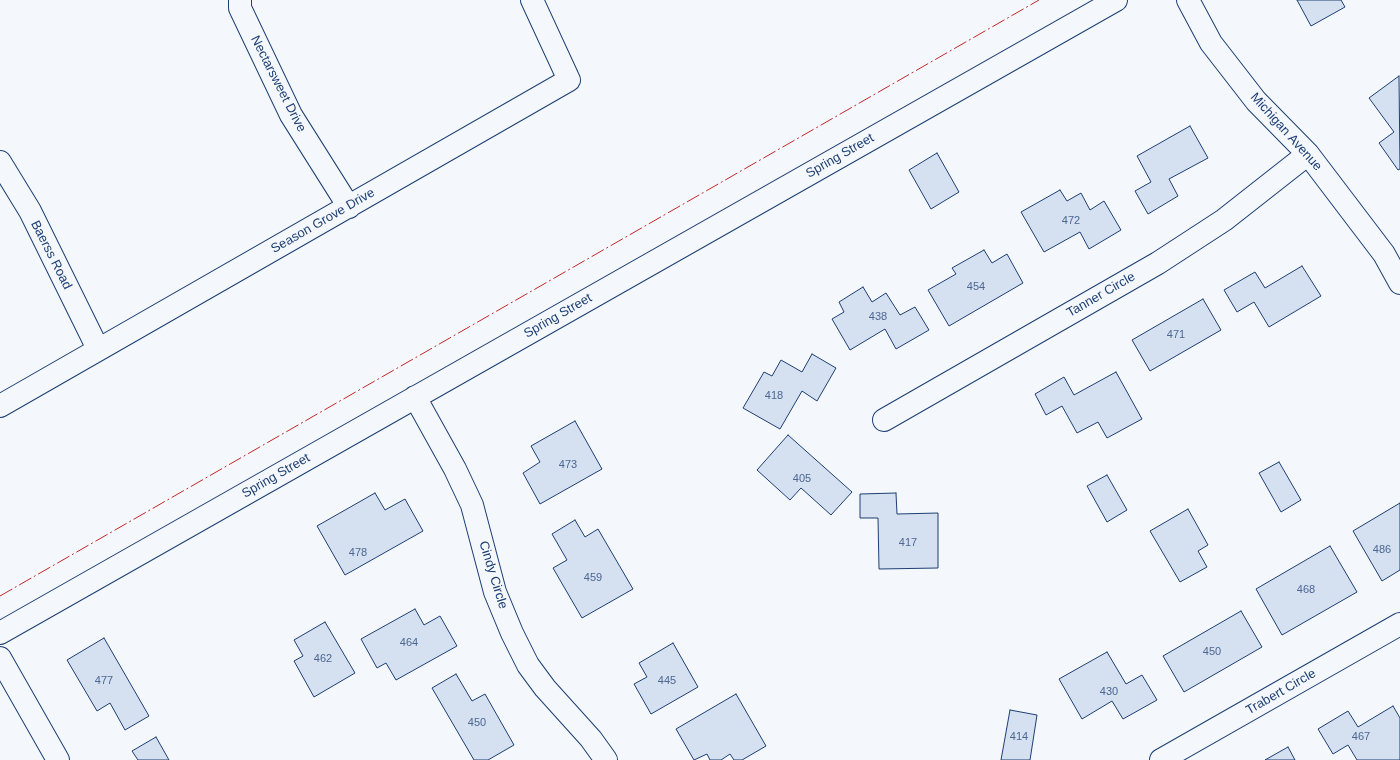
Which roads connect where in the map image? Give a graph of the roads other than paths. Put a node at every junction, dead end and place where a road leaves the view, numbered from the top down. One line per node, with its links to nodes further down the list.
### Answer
1 (240, 0): 7 (street, Nectarsweet Drive)
2 (532, 0): 7 (street, Season Grove Drive)
3 (1116, 0): 10 (street, Spring Street)
4 (1188, 0): 5 (street, Michigan Avenue)
5 (1308, 154): 8 (street, Michigan Avenue); 12 (street, Tanner Circle)
6 (0, 162): 9 (street, Baerss Road)
7 (349, 207): 9 (street, Season Grove Drive)
8 (1400, 283)
9 (98, 349): 11 (street, Season Grove Drive)
10 (415, 397): 14 (street, Spring Street); 17 (street, Cindy Circle)
11 (0, 406)
12 (884, 420)
13 (1400, 624): 18 (street, Trabert Circle)
14 (0, 633)
15 (0, 658): 16 (street)
16 (58, 760)
17 (606, 760)
18 (1161, 760)

